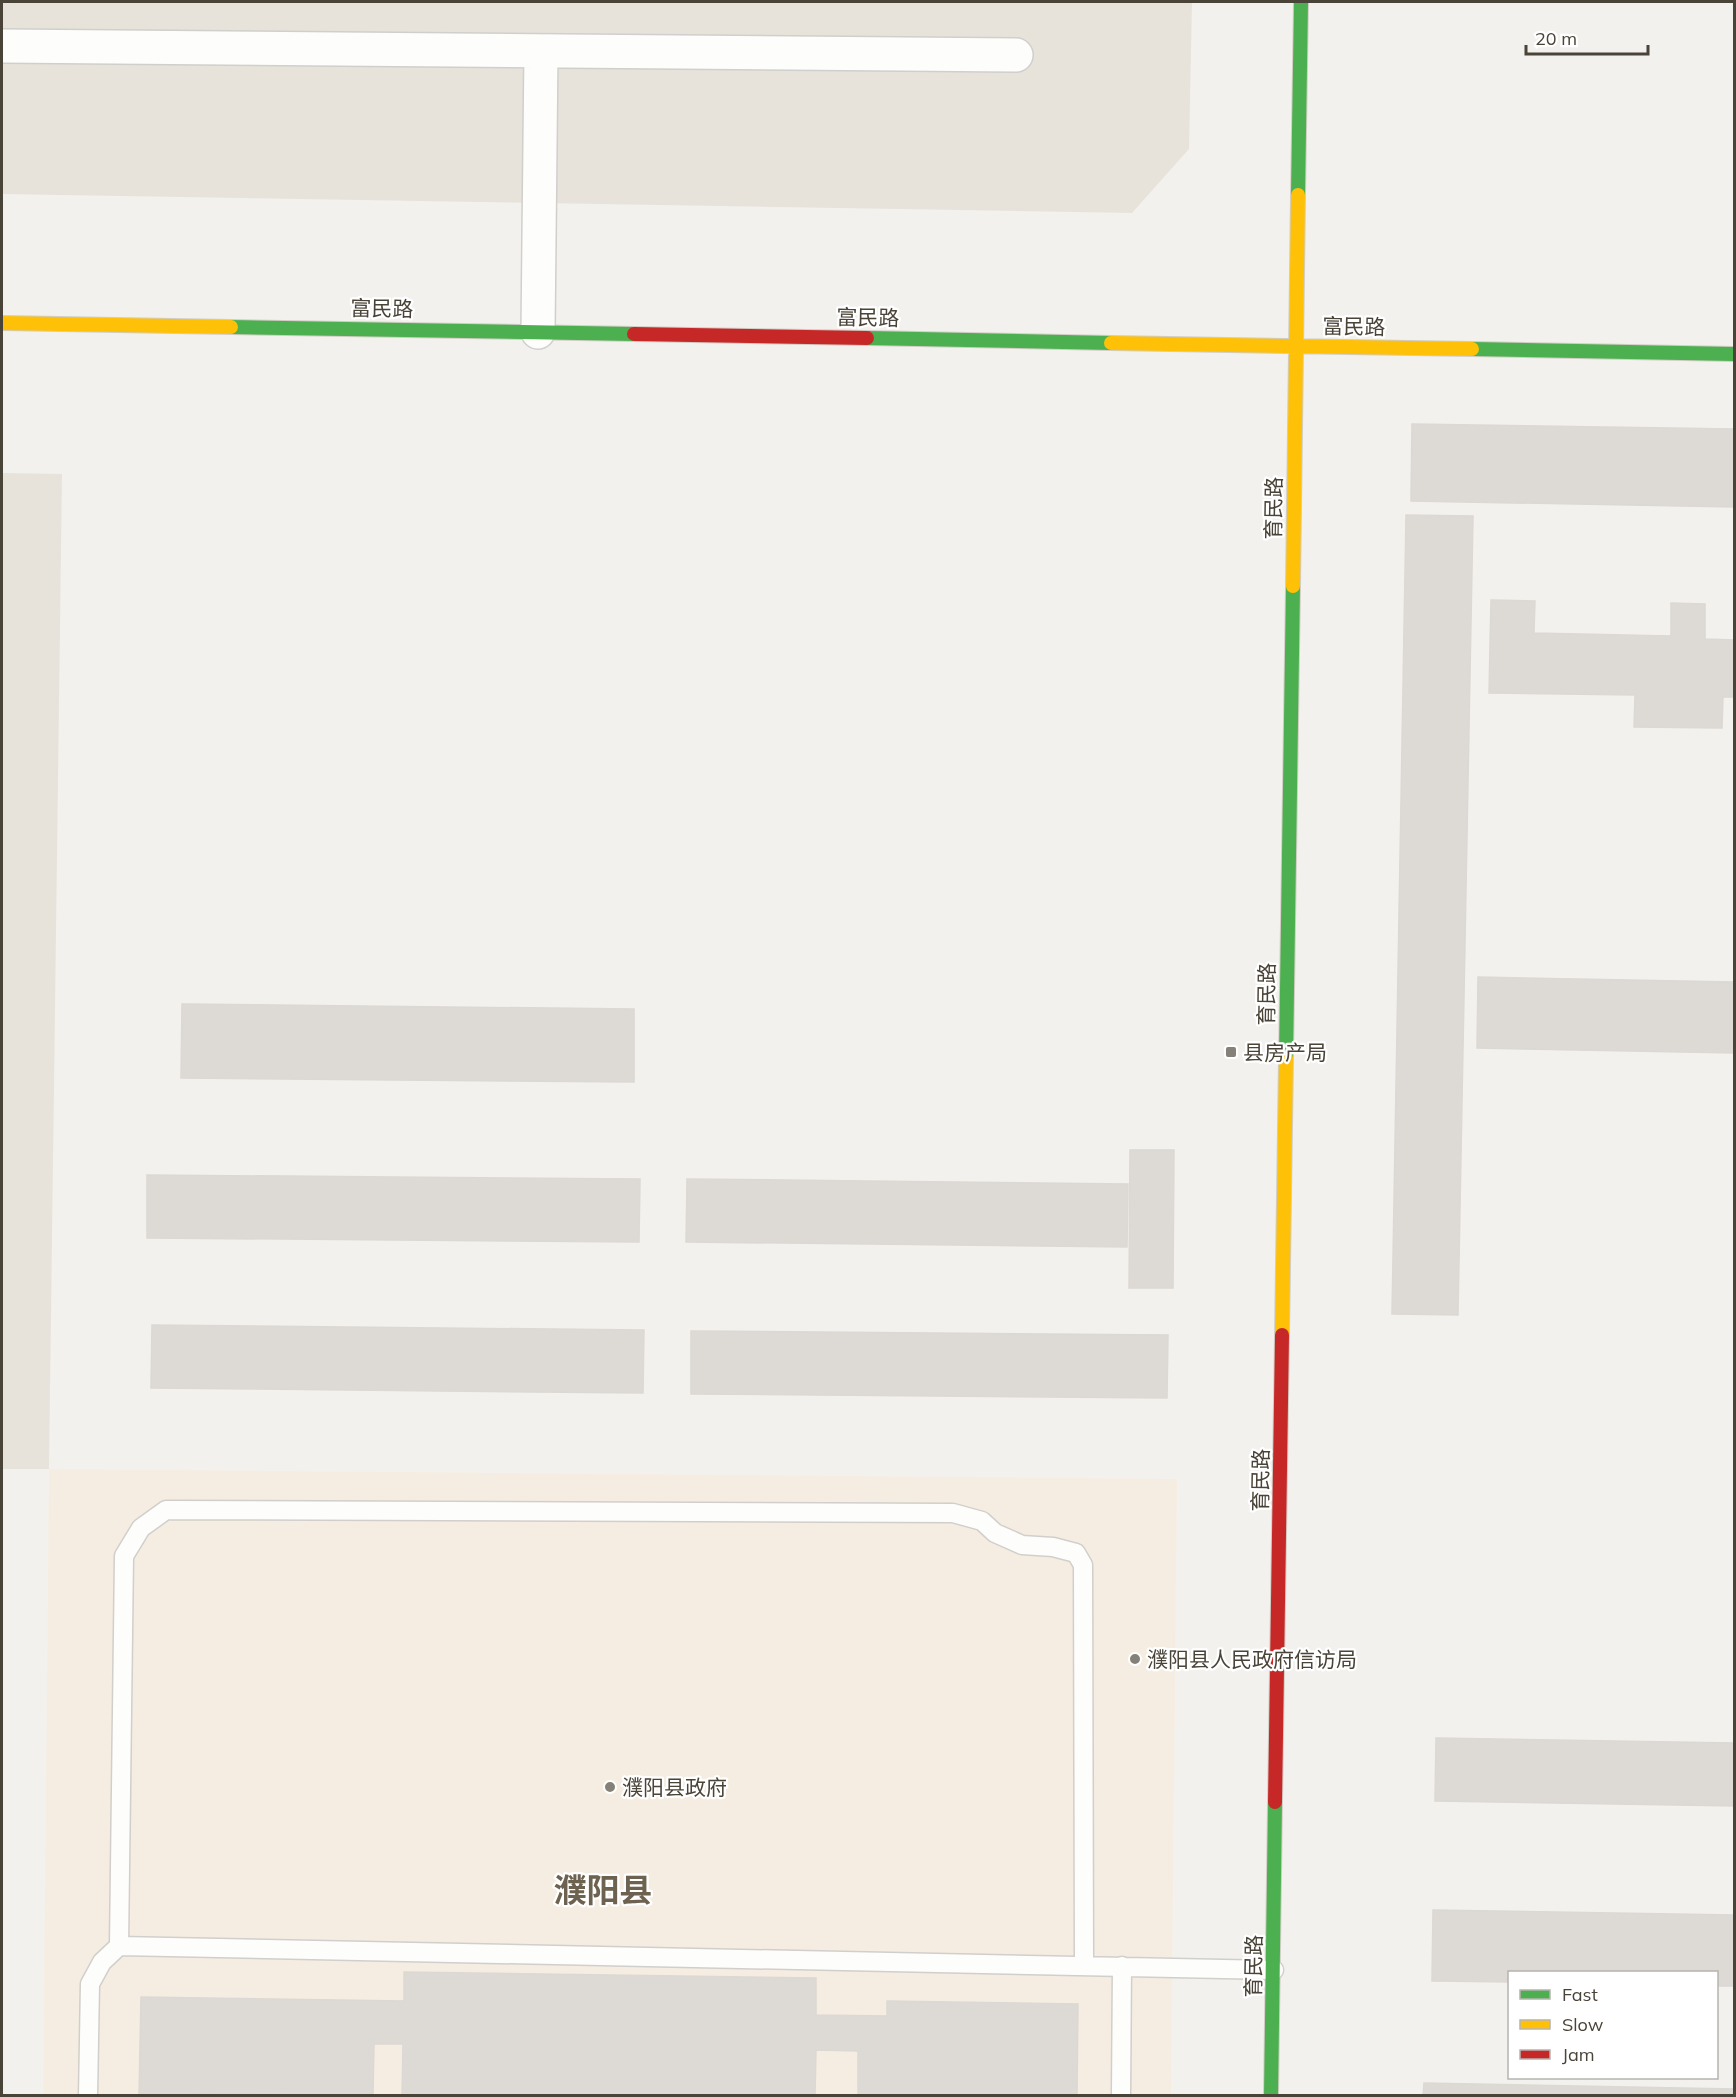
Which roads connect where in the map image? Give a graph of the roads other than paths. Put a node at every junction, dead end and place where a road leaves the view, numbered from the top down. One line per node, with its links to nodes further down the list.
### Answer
1 (1301, 2): 7 (street, 育民路)
2 (2, 46): 3 (street)
3 (541, 51): 4 (street); 6 (street)
4 (1016, 55)
5 (2, 322): 6 (street, 富民路)
6 (538, 332): 7 (street, 富民路)
7 (1297, 346): 8 (street, 富民路); 12 (street, 育民路)
8 (1734, 354)
9 (119, 1946): 10 (lane); 10 (lane); 13 (lane)
10 (1084, 1966): 11 (lane)
11 (1122, 1966): 12 (lane); 14 (lane)
12 (1274, 1970): 15 (street, 育民路)
13 (88, 2096)
14 (1121, 2096)
15 (1272, 2096)

